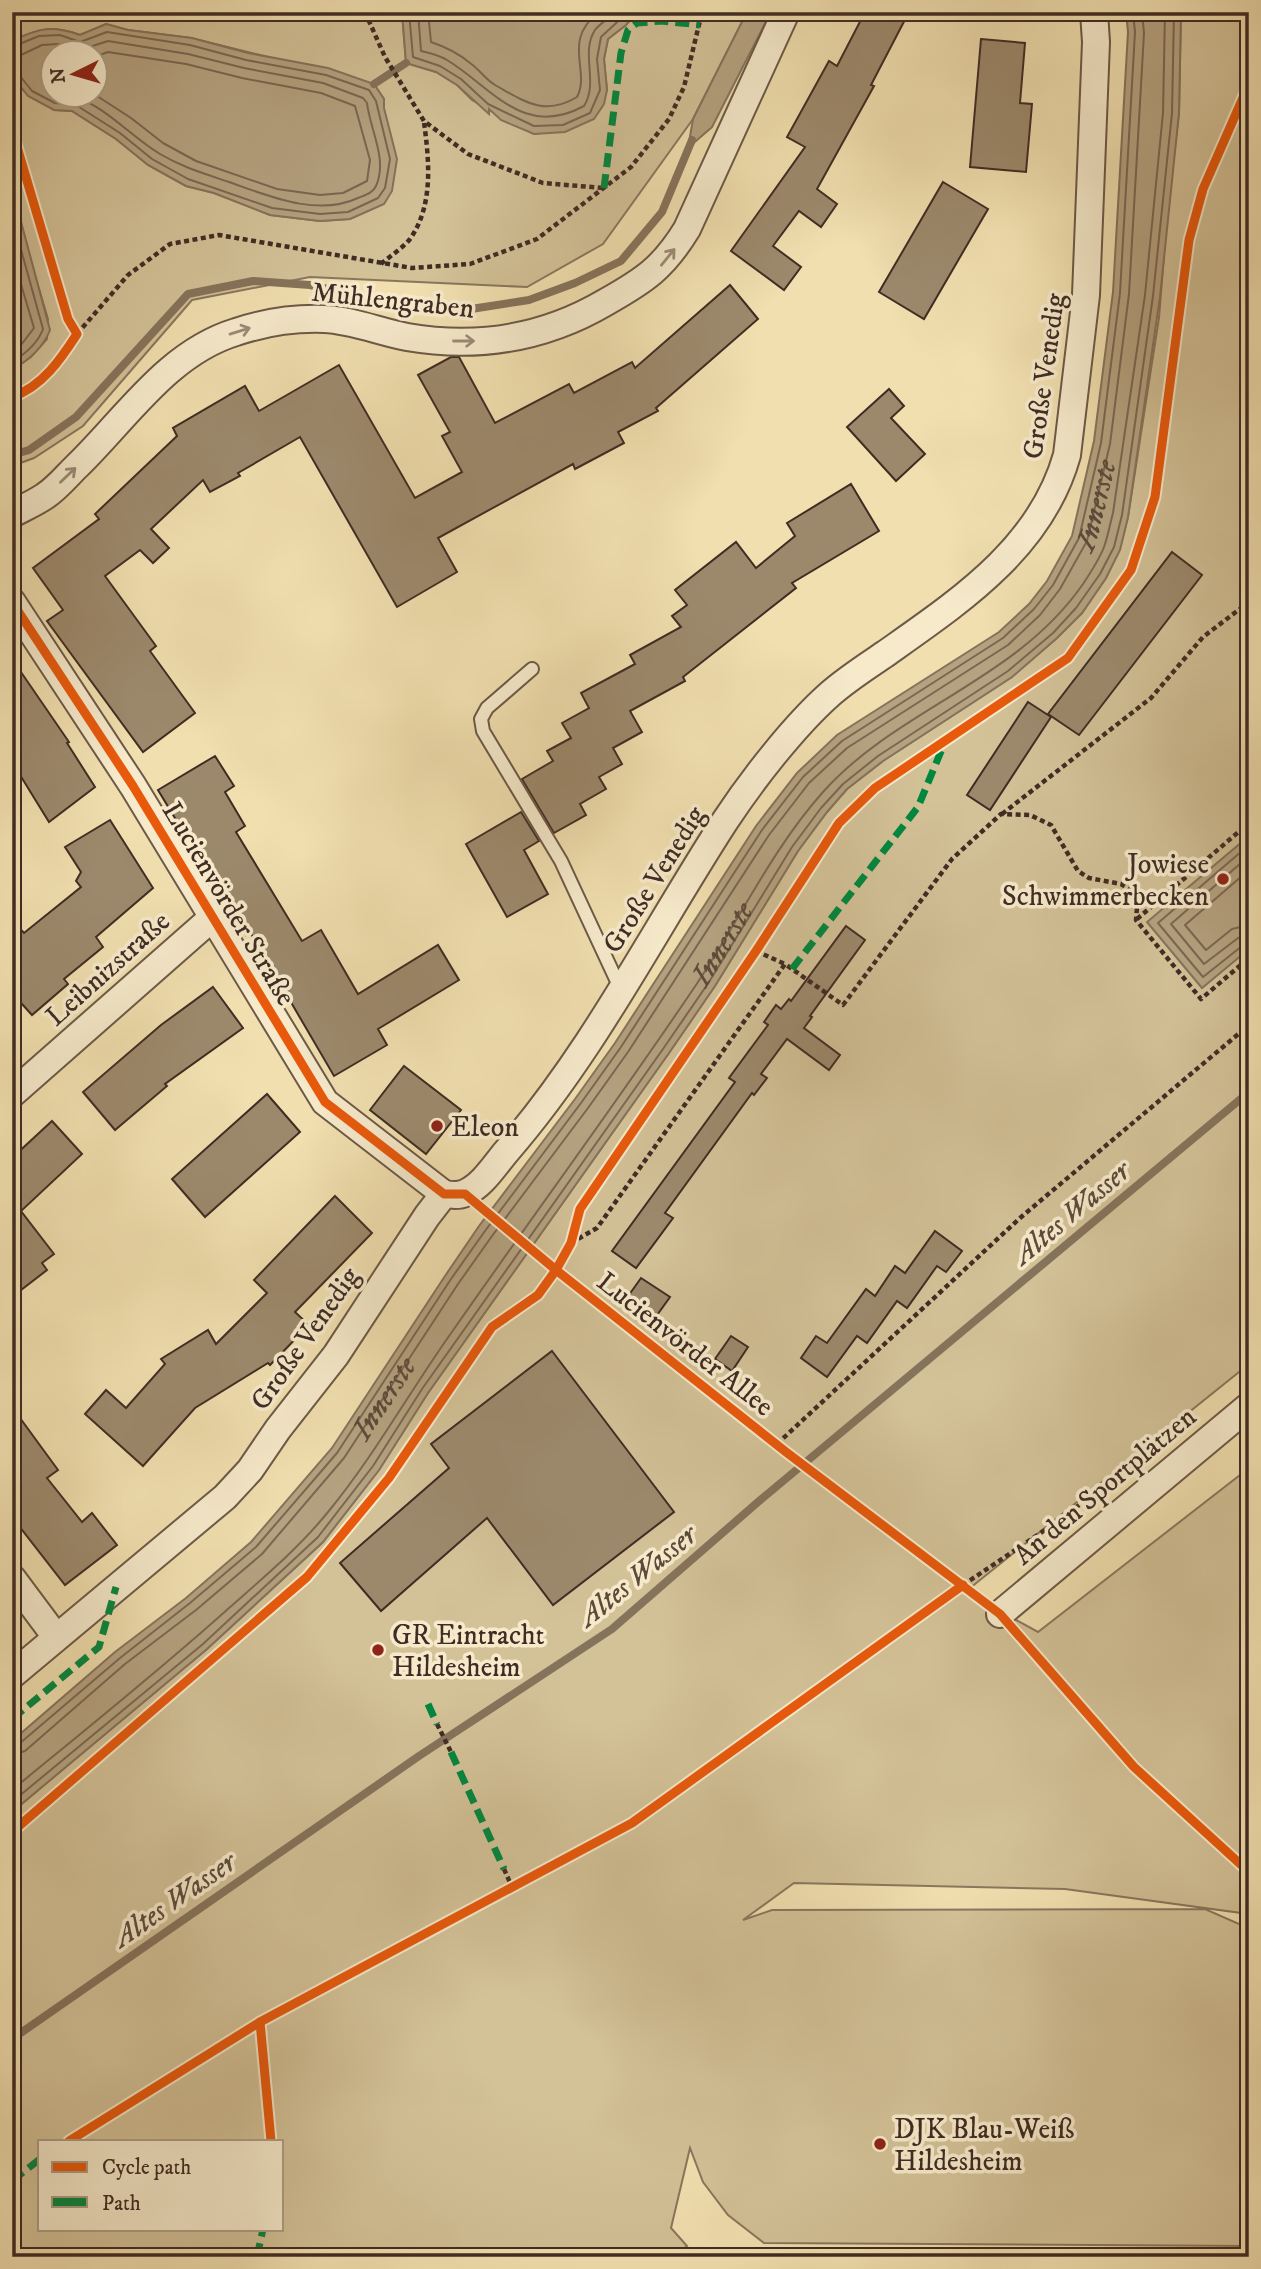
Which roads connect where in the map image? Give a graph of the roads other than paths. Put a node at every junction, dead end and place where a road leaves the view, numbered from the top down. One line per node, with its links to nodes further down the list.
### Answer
1 (786, 12): 3 (street, Mühlengraben, one-way to 1)
2 (1094, 12): 7 (street, Große Venedig)
3 (12, 514)
4 (12, 602): 6 (street, Lucienvörder Straße)
5 (533, 669): 7 (lane)
6 (212, 918): 8 (street, Leibnizstraße); 9 (street, Lucienvörder Straße)
7 (621, 990): 9 (street, Große Venedig)
8 (12, 1094)
9 (444, 1194): 13 (street, Große Venedig)
10 (1249, 1406): 12 (street, An den Sportplätzen)
11 (12, 1578): 13 (street)
12 (1000, 1614)
13 (56, 1637): 14 (street, Große Venedig)
14 (12, 1675)

